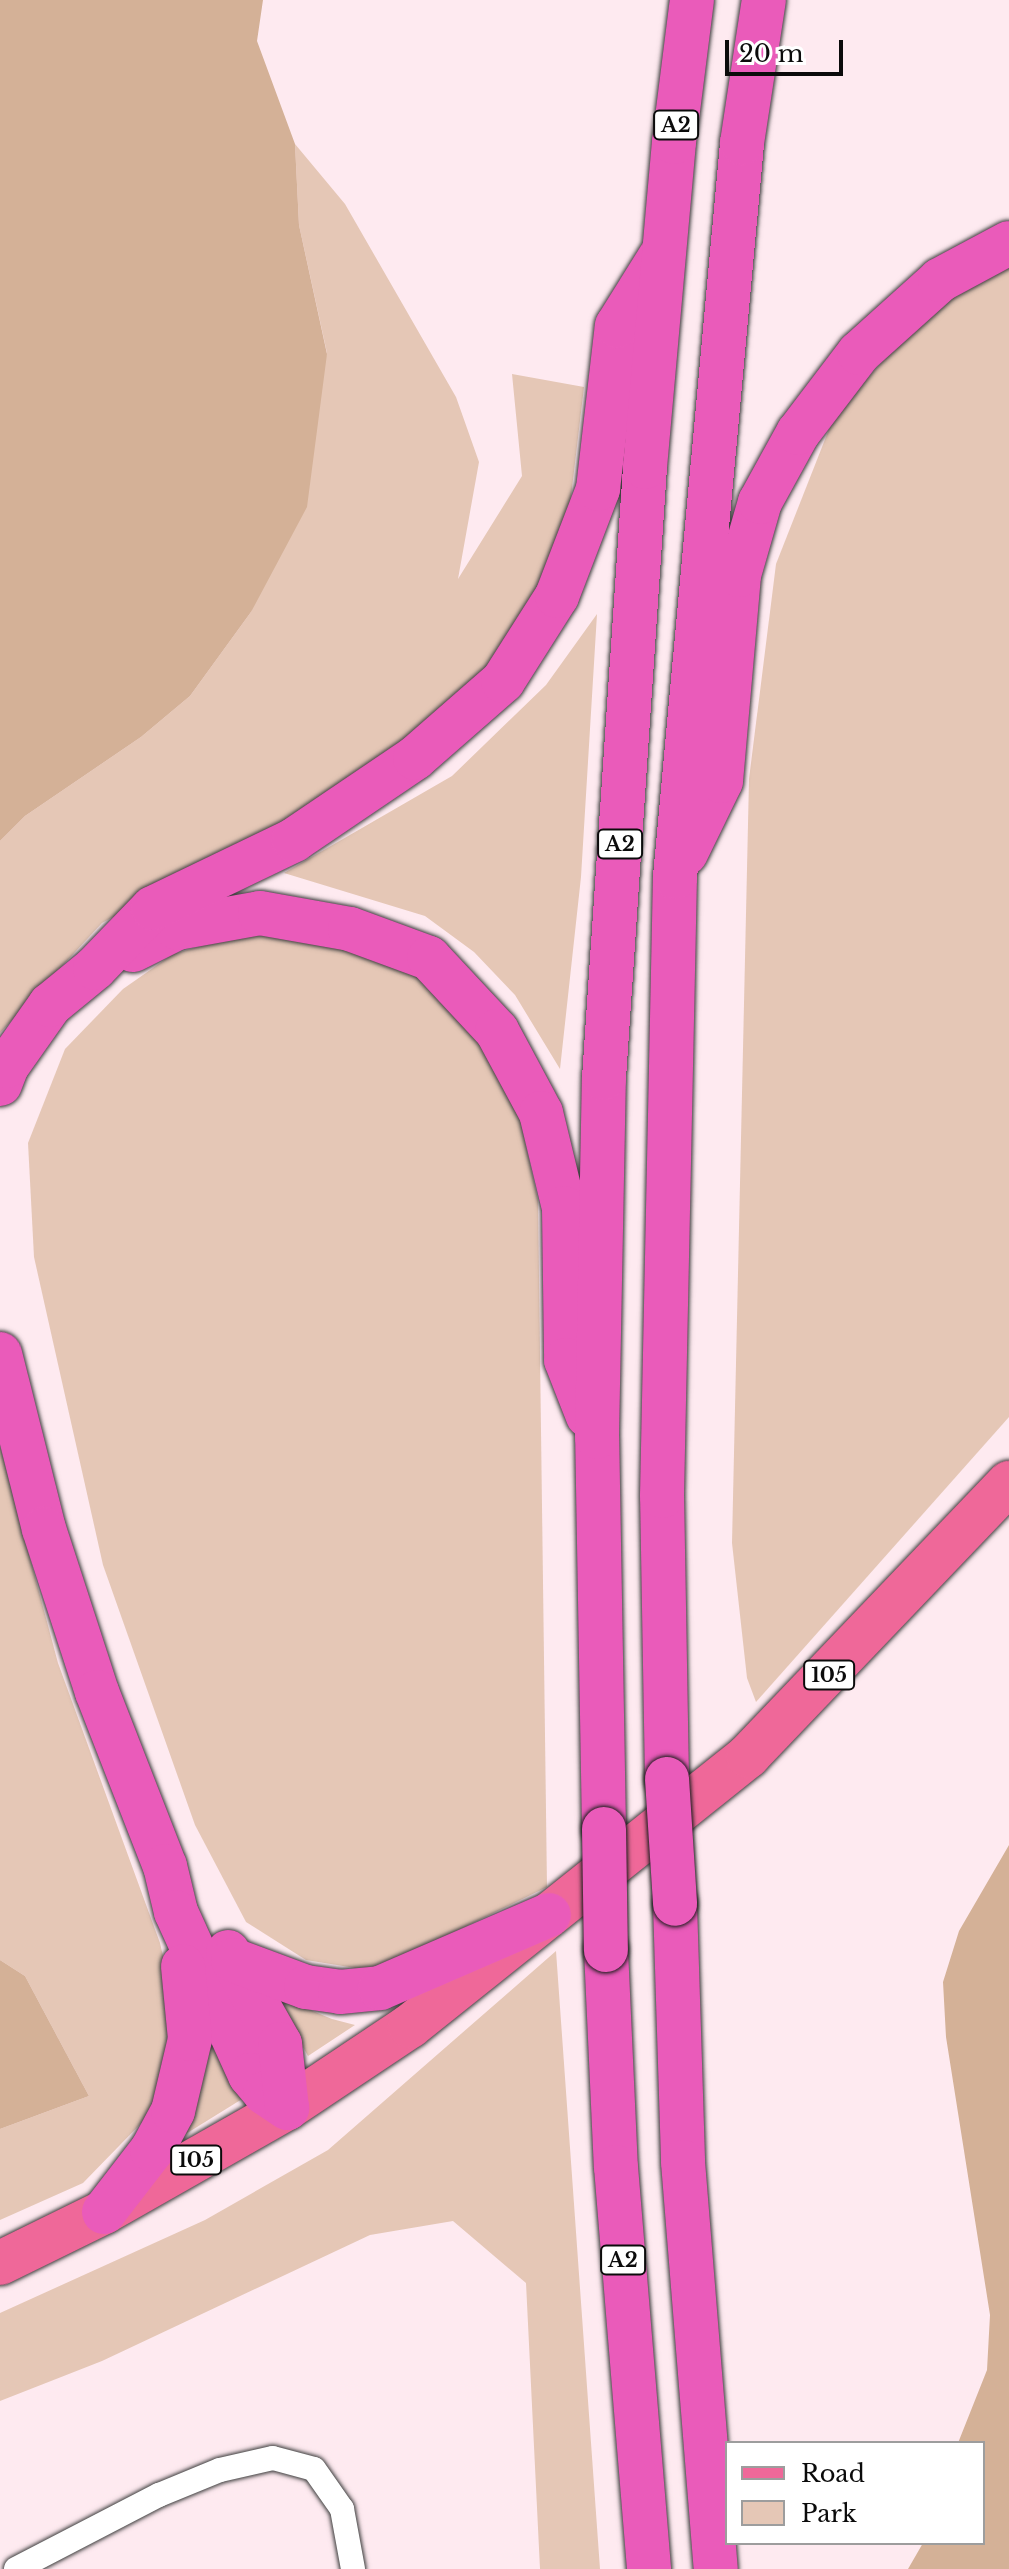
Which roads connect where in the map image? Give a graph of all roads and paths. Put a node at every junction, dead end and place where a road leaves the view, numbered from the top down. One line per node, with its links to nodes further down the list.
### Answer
1 (692, 0): 4 (highway, A2)
2 (764, 0): 5 (highway, A2)
3 (1009, 243): 5 (highway)
4 (664, 251): 6 (highway); 9 (highway, A2)
5 (675, 877): 21 (highway, A2, bridge)
6 (95, 968): 7 (highway); 9 (highway)
7 (0, 1084)
8 (0, 1354): 11 (highway)
9 (597, 1437): 20 (highway, A2, bridge)
10 (1009, 1483): 13 (main road, 105)
11 (165, 1866): 12 (highway); 14 (highway)
12 (176, 1912): 15 (highway); 16 (highway)
13 (549, 1915): 14 (highway); 15 (main road, 105)
14 (233, 1960): 15 (highway)
15 (287, 2108): 16 (main road, 105)
16 (104, 2212): 17 (main road, 105)
17 (0, 2263)
18 (16, 2569): 19 (lane)
19 (353, 2569)
20 (649, 2569)
21 (716, 2569)

